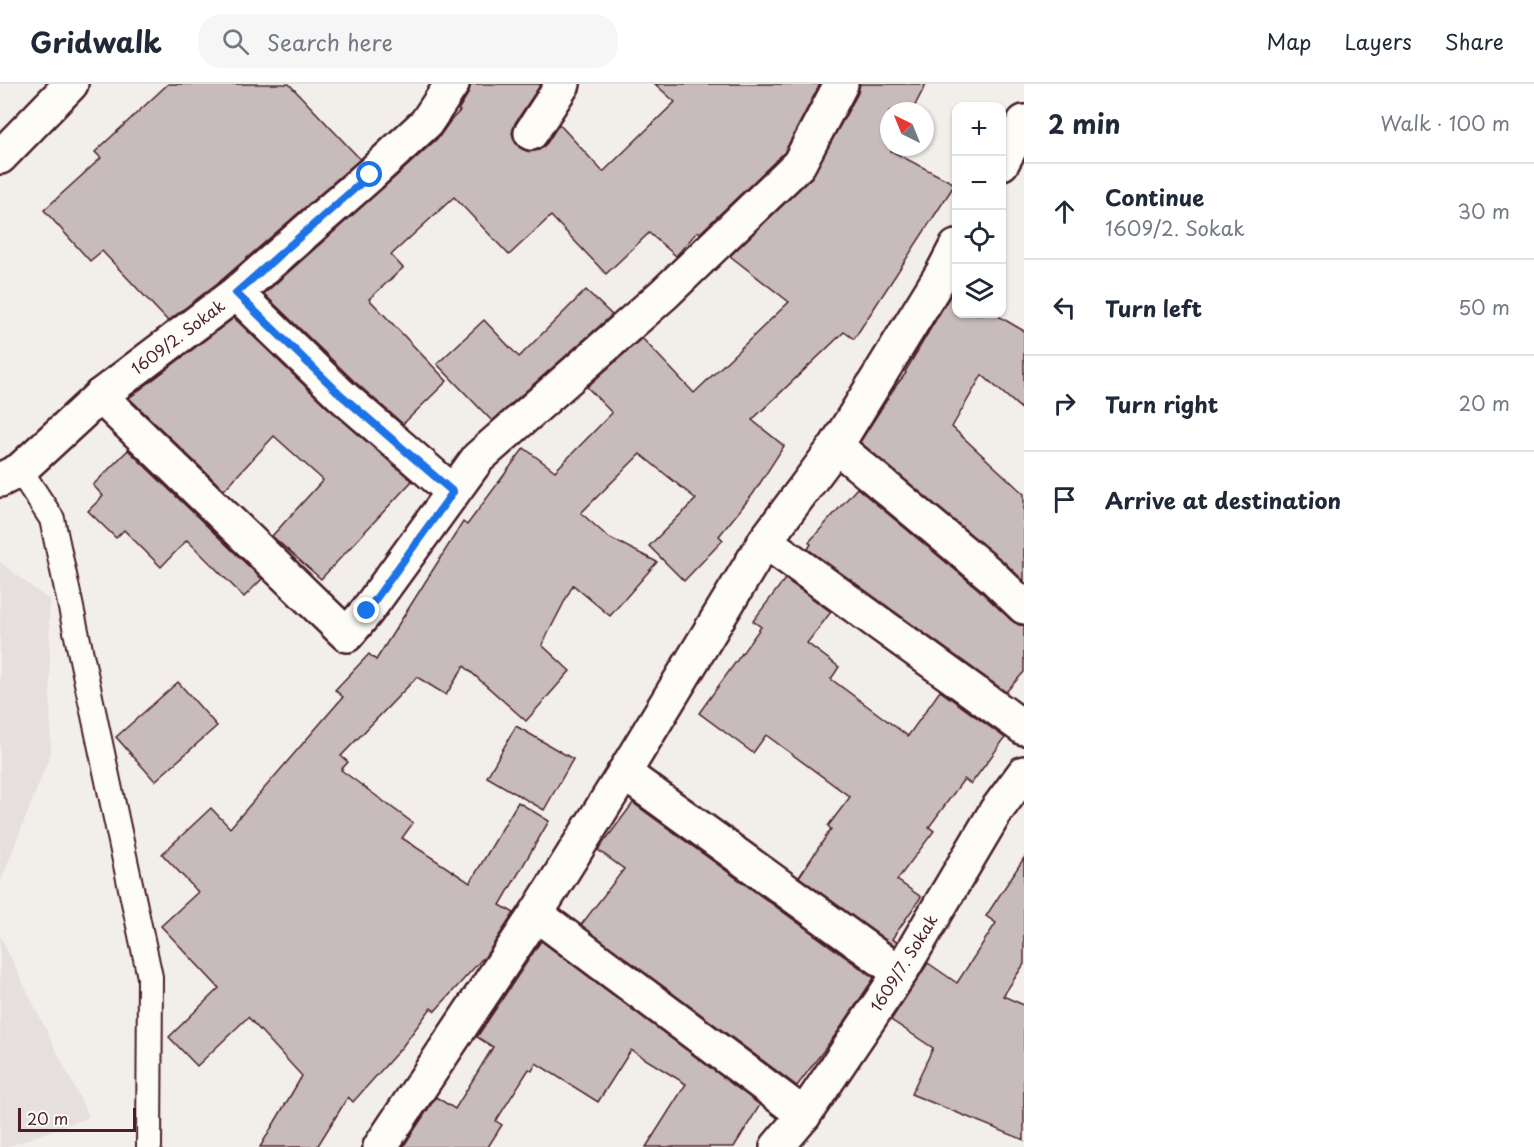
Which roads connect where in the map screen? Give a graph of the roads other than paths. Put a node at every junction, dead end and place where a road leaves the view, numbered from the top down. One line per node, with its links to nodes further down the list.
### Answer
1 (70, 84): 8 (street)
2 (452, 84): 10 (street, 1609/2. Sokak)
3 (564, 84): 6 (street)
4 (841, 84): 14 (street)
5 (1024, 122): 7 (street)
6 (531, 133)
7 (1006, 156)
8 (0, 157)
9 (952, 256): 12 (street)
10 (236, 293): 11 (street, 1609/2. Sokak); 14 (street)
11 (100, 396): 13 (street, 1609/2. Sokak); 14 (street)
12 (836, 446): 15 (street); 16 (street)
13 (10, 475): 23 (lane)
14 (453, 492)
15 (765, 541): 17 (street); 18 (street)
16 (1024, 608)
17 (1024, 728)
18 (624, 773): 20 (street); 21 (street)
19 (1024, 773): 21 (street, 1609/7. Sokak)
20 (536, 914): 22 (street); 24 (street)
21 (900, 973): 22 (street, 1609/7. Sokak)
22 (804, 1115): 25 (street, 1609/7. Sokak)
23 (149, 1147)
24 (380, 1147)
25 (777, 1147)

